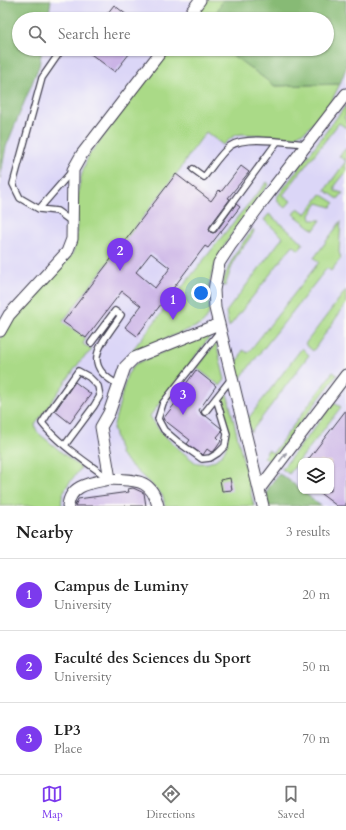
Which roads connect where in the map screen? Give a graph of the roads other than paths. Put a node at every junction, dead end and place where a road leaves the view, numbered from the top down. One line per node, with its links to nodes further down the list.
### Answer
1 (200, 0): 2 (street)
2 (191, 12)
3 (57, 56): 10 (lane)
4 (158, 56): 9 (street)
5 (346, 94): 7 (street)
6 (277, 142): 7 (lane); 8 (lane); 12 (lane)
7 (307, 144): 13 (street)
8 (193, 169)
9 (73, 170): 10 (lane); 11 (street)
10 (39, 210): 11 (lane)
11 (72, 222): 14 (street)
12 (212, 229)
13 (220, 328): 17 (street); 18 (street); 19 (lane)
14 (0, 331)
15 (91, 343): 18 (lane)
16 (346, 374): 23 (street, one-way to 16)
17 (232, 379): 19 (lane); 23 (street)
18 (119, 385): 22 (street)
19 (216, 398): 20 (lane)
20 (205, 412)
21 (65, 445): 22 (lane)
22 (110, 479): 24 (street); 25 (street)
23 (260, 488): 26 (street)
24 (68, 506)
25 (158, 506)
26 (263, 506)

